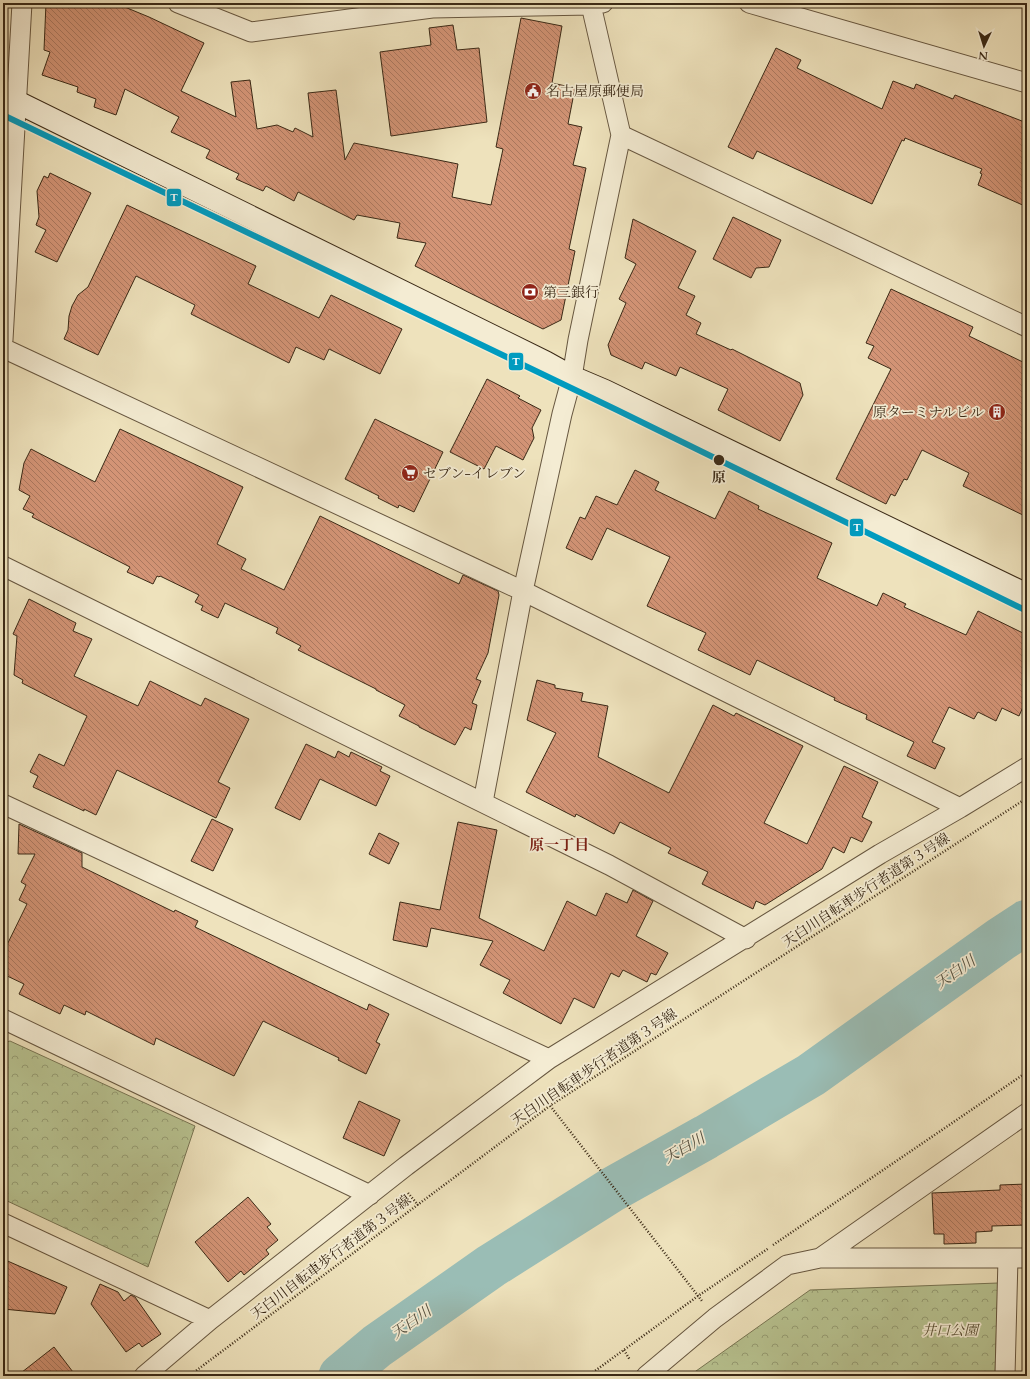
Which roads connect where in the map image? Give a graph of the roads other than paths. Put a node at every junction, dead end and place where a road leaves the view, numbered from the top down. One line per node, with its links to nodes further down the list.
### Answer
1 (22, 3): 6 (street)
2 (178, 3): 4 (street)
3 (749, 3): 5 (street)
4 (597, 4): 7 (street)
5 (1027, 83)
6 (10, 99): 9 (street); 11 (street)
7 (621, 135): 8 (street); 11 (street)
8 (1027, 327)
9 (3, 340)
10 (3, 348): 13 (street)
11 (572, 377): 13 (street); 14 (street)
12 (3, 566): 16 (street)
13 (523, 591): 16 (street); 18 (street)
14 (1027, 595)
15 (1027, 767): 18 (street)
16 (483, 802): 19 (street)
17 (3, 804): 21 (street)
18 (960, 808): 19 (street)
19 (746, 939): 21 (street)
20 (3, 1019): 23 (street)
21 (549, 1059): 23 (street)
22 (1027, 1113): 25 (street)
23 (370, 1195): 28 (street)
24 (3, 1223): 28 (street)
25 (820, 1258): 26 (street); 30 (street)
26 (1008, 1258): 27 (street); 31 (street)
27 (1027, 1258)
28 (210, 1320): 29 (street)
29 (144, 1376)
30 (646, 1376)
31 (1005, 1376)

